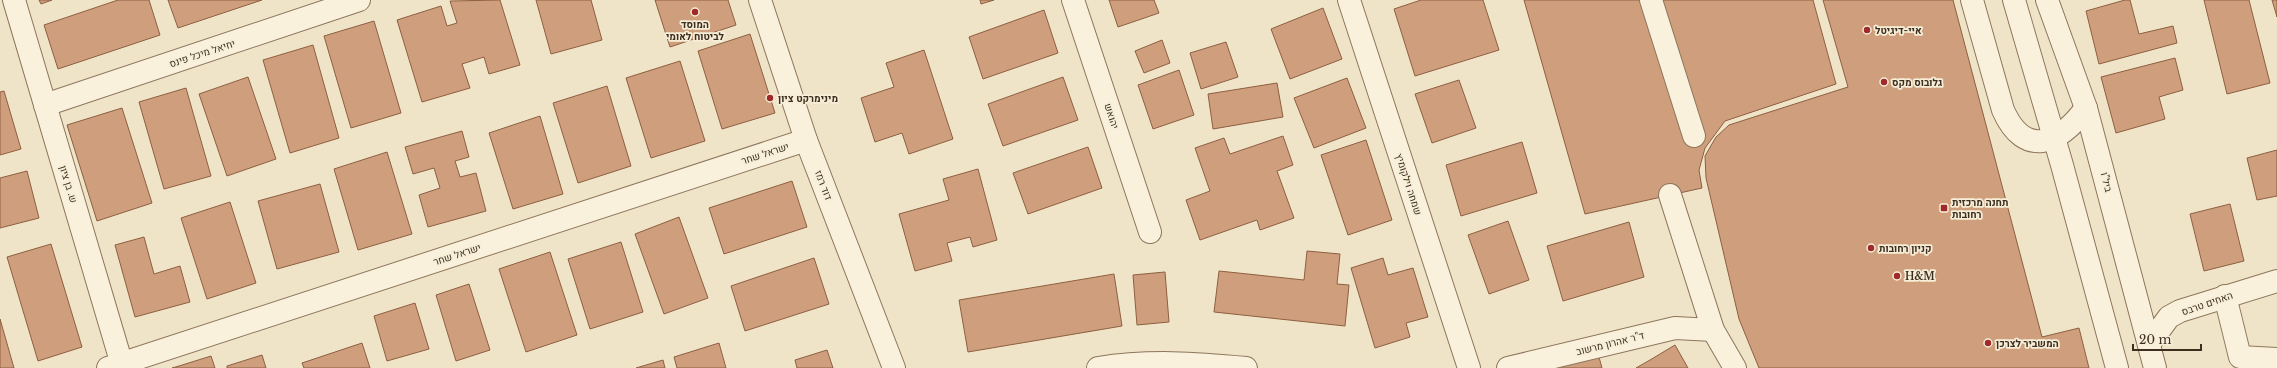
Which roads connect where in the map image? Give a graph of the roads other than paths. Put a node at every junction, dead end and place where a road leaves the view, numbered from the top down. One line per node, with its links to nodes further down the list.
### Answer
1 (14, 0): 11 (street, ש. בן ציון)
2 (359, 0): 10 (street, יחיאל מיכל פינס)
3 (760, 0): 15 (street, דוד רמז)
4 (1073, 0): 17 (street, יהואש)
5 (1349, 0): 27 (street, שמחה וילקומיץ)
6 (1652, 0): 13 (street)
7 (1972, 0): 14 (street)
8 (2014, 0): 14 (street)
9 (2049, 0): 12 (street, ביל"ו)
10 (314, 7): 11 (street, יחיאל מיכל פינס)
11 (45, 105): 23 (street, ש. בן ציון)
12 (2086, 108): 14 (street); 21 (street, ביל"ו)
13 (1694, 136)
14 (2054, 139): 30 (street)
15 (806, 140): 23 (street, ישראל שחר); 24 (street, דוד רמז)
16 (1670, 195): 20 (street)
17 (1150, 232)
18 (2277, 281): 19 (street, האחים טרבס)
19 (2225, 296): 21 (street, האחים טרבס); 22 (street)
20 (1713, 330): 28 (street, ד"ר אהרון מרשוב); 29 (street)
21 (2149, 344): 31 (street, ביל"ו)
22 (2277, 359)
23 (118, 366)
24 (894, 368)
25 (1098, 368): 26 (street)
26 (1246, 368)
27 (1469, 368)
28 (1508, 368)
29 (1734, 368)
30 (2117, 368)
31 (2155, 368)

